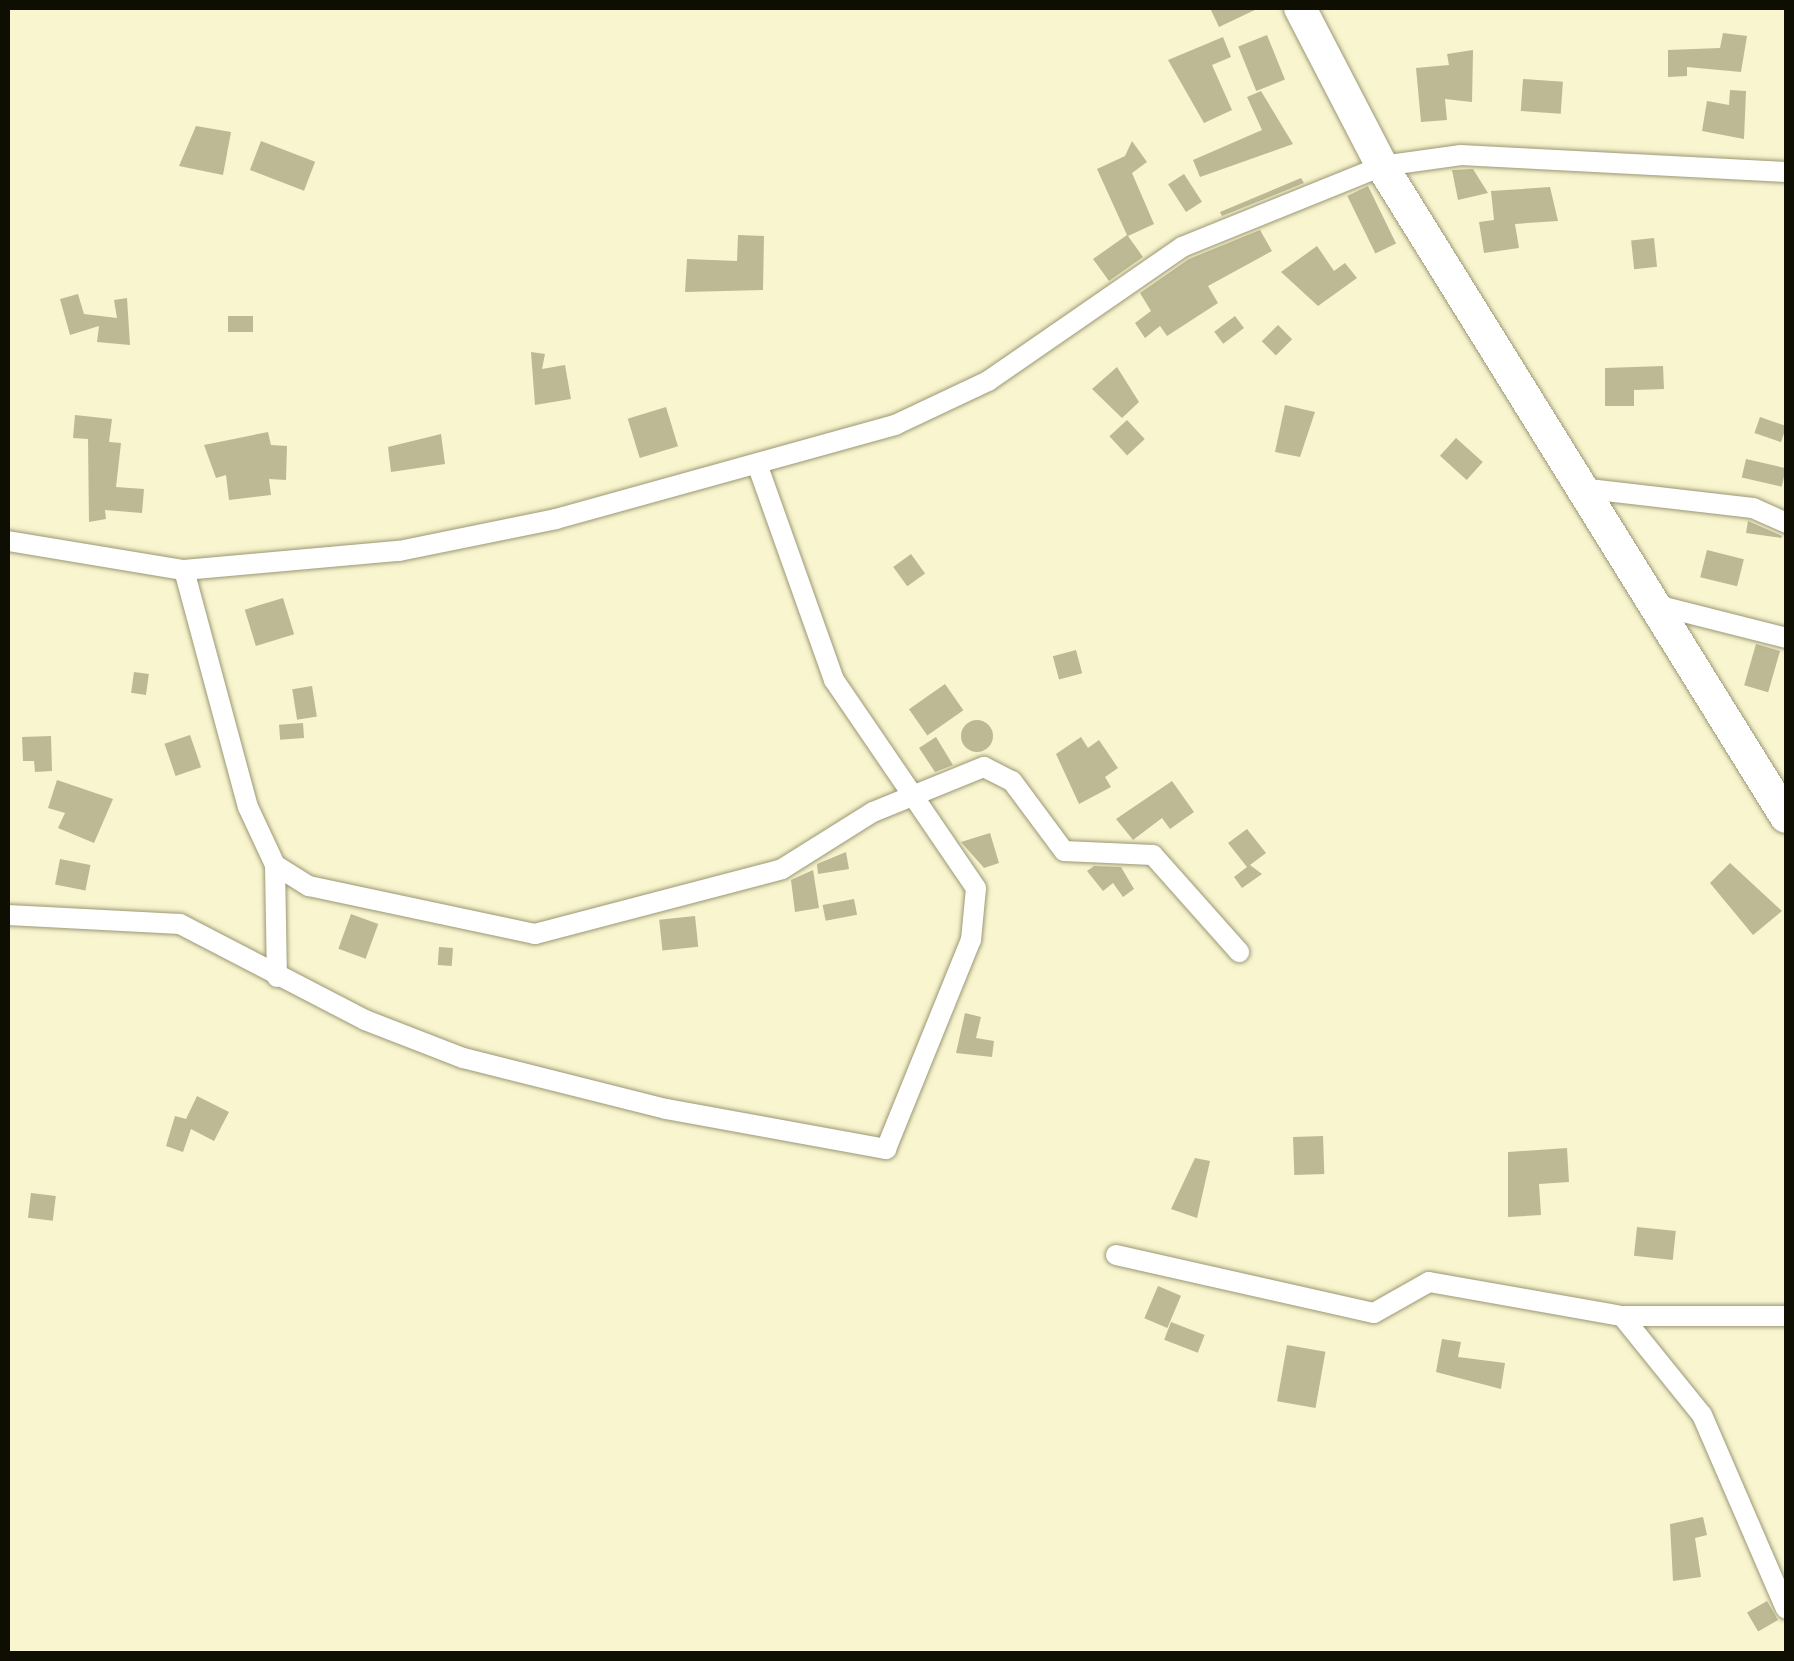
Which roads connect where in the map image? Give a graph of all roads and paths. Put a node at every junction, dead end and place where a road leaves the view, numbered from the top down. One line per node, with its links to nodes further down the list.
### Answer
1 (1300, 8): 2 (main road)
2 (1382, 166): 3 (street); 4 (street); 5 (main road)
3 (1786, 172)
4 (758, 466): 8 (street); 11 (street)
5 (1580, 488): 6 (street); 9 (main road)
6 (1786, 522)
7 (8, 541): 8 (street)
8 (184, 570): 13 (street)
9 (1650, 603): 10 (street); 12 (main road)
10 (1786, 638)
11 (914, 794): 13 (street); 15 (street); 16 (street)
12 (1786, 817)
13 (275, 865): 16 (street)
14 (8, 915): 16 (street)
15 (1239, 952)
16 (277, 977)
17 (1116, 1254): 18 (street)
18 (1622, 1316): 19 (street); 20 (street)
19 (1786, 1316)
20 (1786, 1609)

